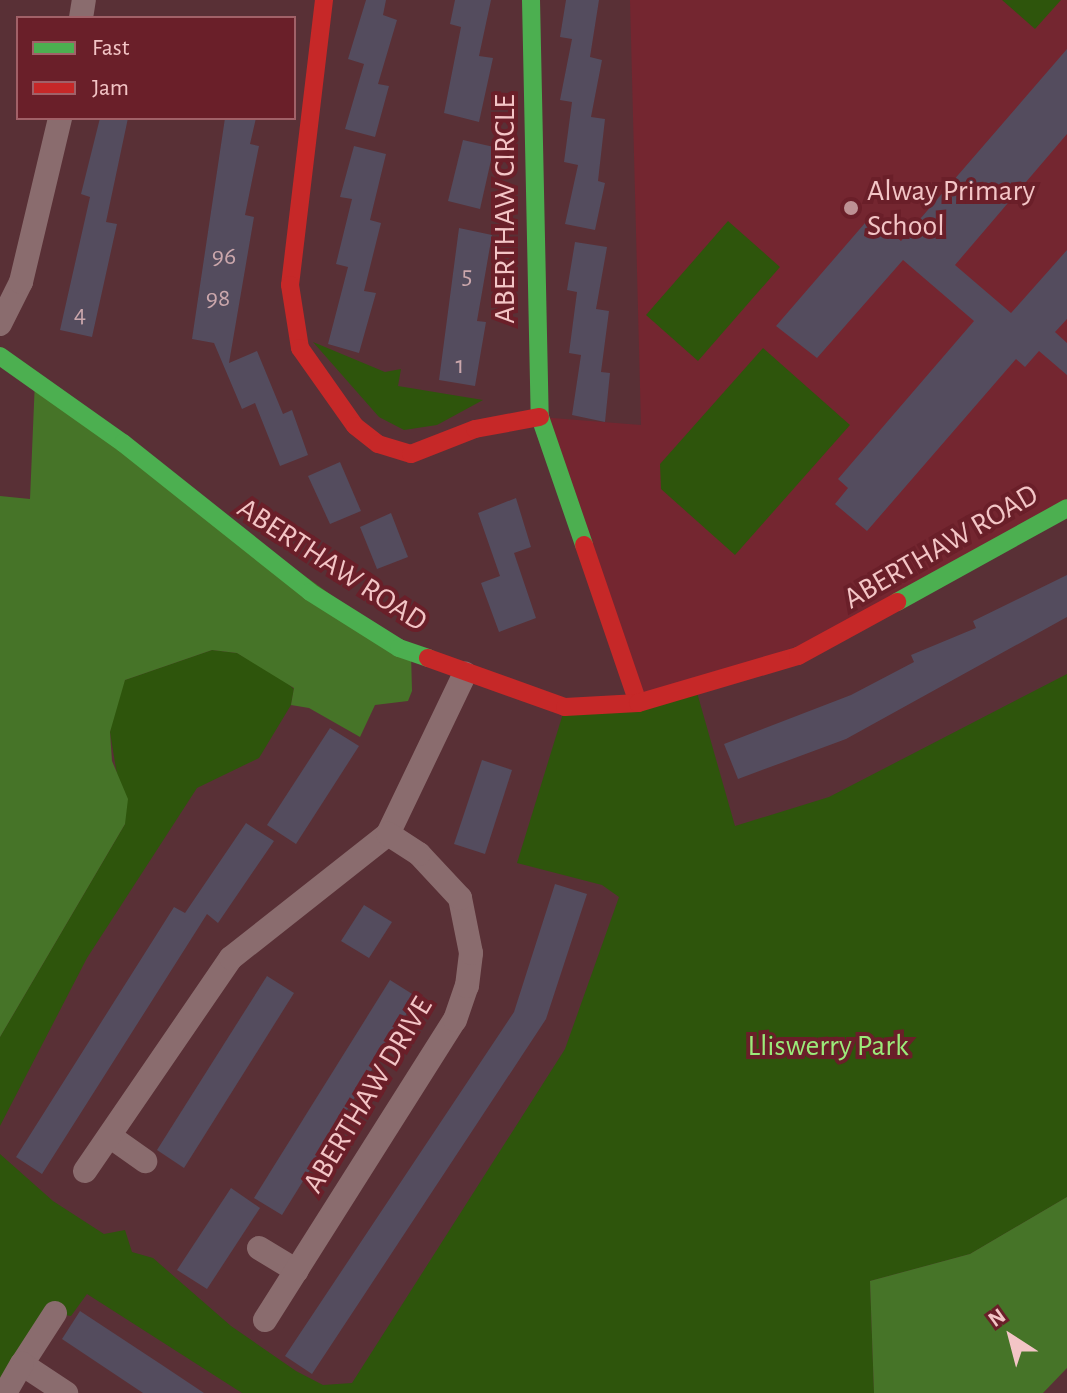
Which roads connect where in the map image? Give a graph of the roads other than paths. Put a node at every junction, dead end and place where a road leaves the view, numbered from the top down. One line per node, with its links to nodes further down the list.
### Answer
1 (324, 0): 6 (street)
2 (531, 0): 6 (street, ABERTHAW CIRCLE)
3 (60, 120): 4 (street)
4 (0, 324)
5 (0, 356): 8 (street, ABERTHAW ROAD)
6 (540, 417): 9 (street, ABERTHAW CIRCLE)
7 (1067, 508): 9 (street, ABERTHAW ROAD)
8 (465, 673): 9 (street, ABERTHAW ROAD); 10 (street)
9 (638, 703)
10 (388, 834): 11 (street); 15 (street, ABERTHAW DRIVE)
11 (111, 1137): 12 (street); 13 (street)
12 (145, 1161)
13 (85, 1171)
14 (259, 1248): 15 (street)
15 (297, 1271): 17 (street, ABERTHAW DRIVE)
16 (55, 1313): 18 (street)
17 (265, 1320)
18 (22, 1364): 19 (street); 20 (street)
19 (5, 1393)
20 (66, 1393)

